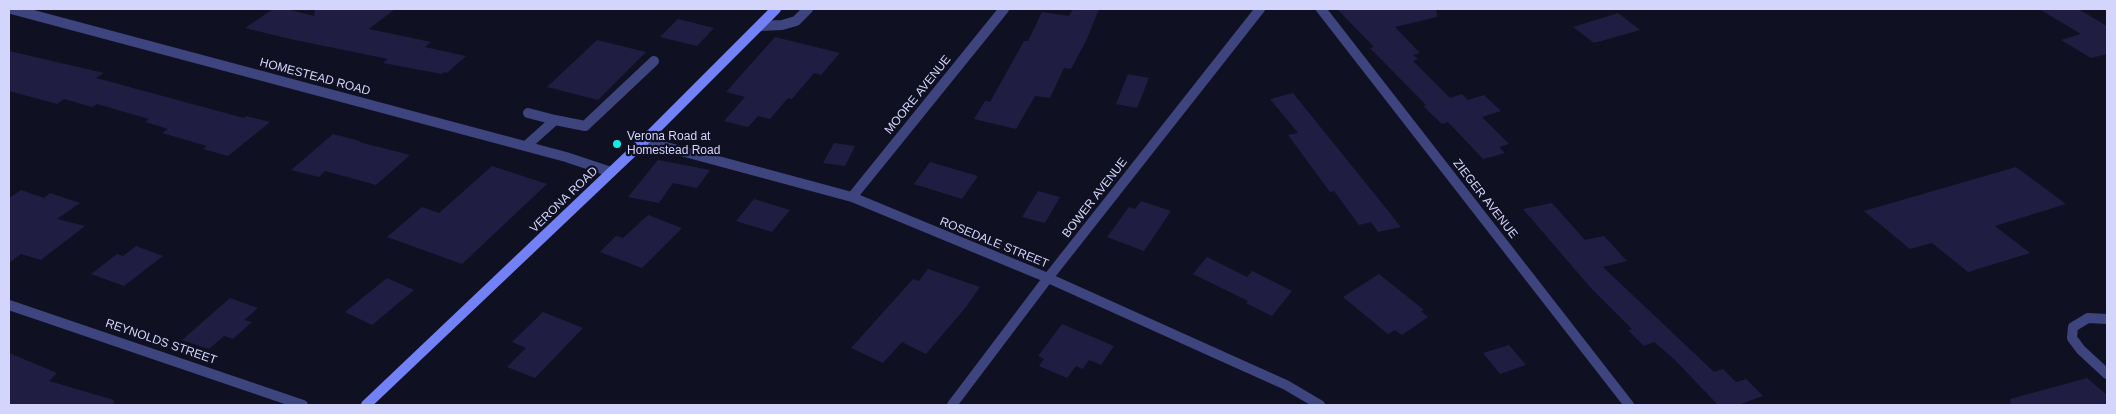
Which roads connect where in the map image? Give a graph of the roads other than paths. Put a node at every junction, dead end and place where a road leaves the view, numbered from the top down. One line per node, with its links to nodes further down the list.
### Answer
1 (10, 9): 12 (street, HOMESTEAD ROAD)
2 (776, 9): 7 (street, VERONA ROAD)
3 (808, 9): 7 (street)
4 (1004, 9): 14 (street, MOORE AVENUE)
5 (1260, 9): 15 (street, BOWER AVENUE)
6 (1321, 9): 23 (street, ZIEGER AVENUE)
7 (760, 26): 11 (street, VERONA ROAD)
8 (654, 60): 10 (street)
9 (528, 113): 10 (street)
10 (555, 120): 12 (street)
11 (644, 141): 13 (street, VERONA ROAD); 14 (street, ROSEDALE STREET)
12 (526, 146): 13 (street, HOMESTEAD ROAD)
13 (611, 172): 20 (street, VERONA ROAD)
14 (852, 197): 15 (street, ROSEDALE STREET)
15 (1048, 278): 21 (street, BOWER AVENUE); 22 (street, ROSEDALE STREET)
16 (9, 306): 19 (street, REYNOLDS STREET)
17 (2107, 319): 18 (street)
18 (2107, 374)
19 (304, 405)
20 (366, 405)
21 (952, 405)
22 (1320, 405)
23 (1630, 405)

